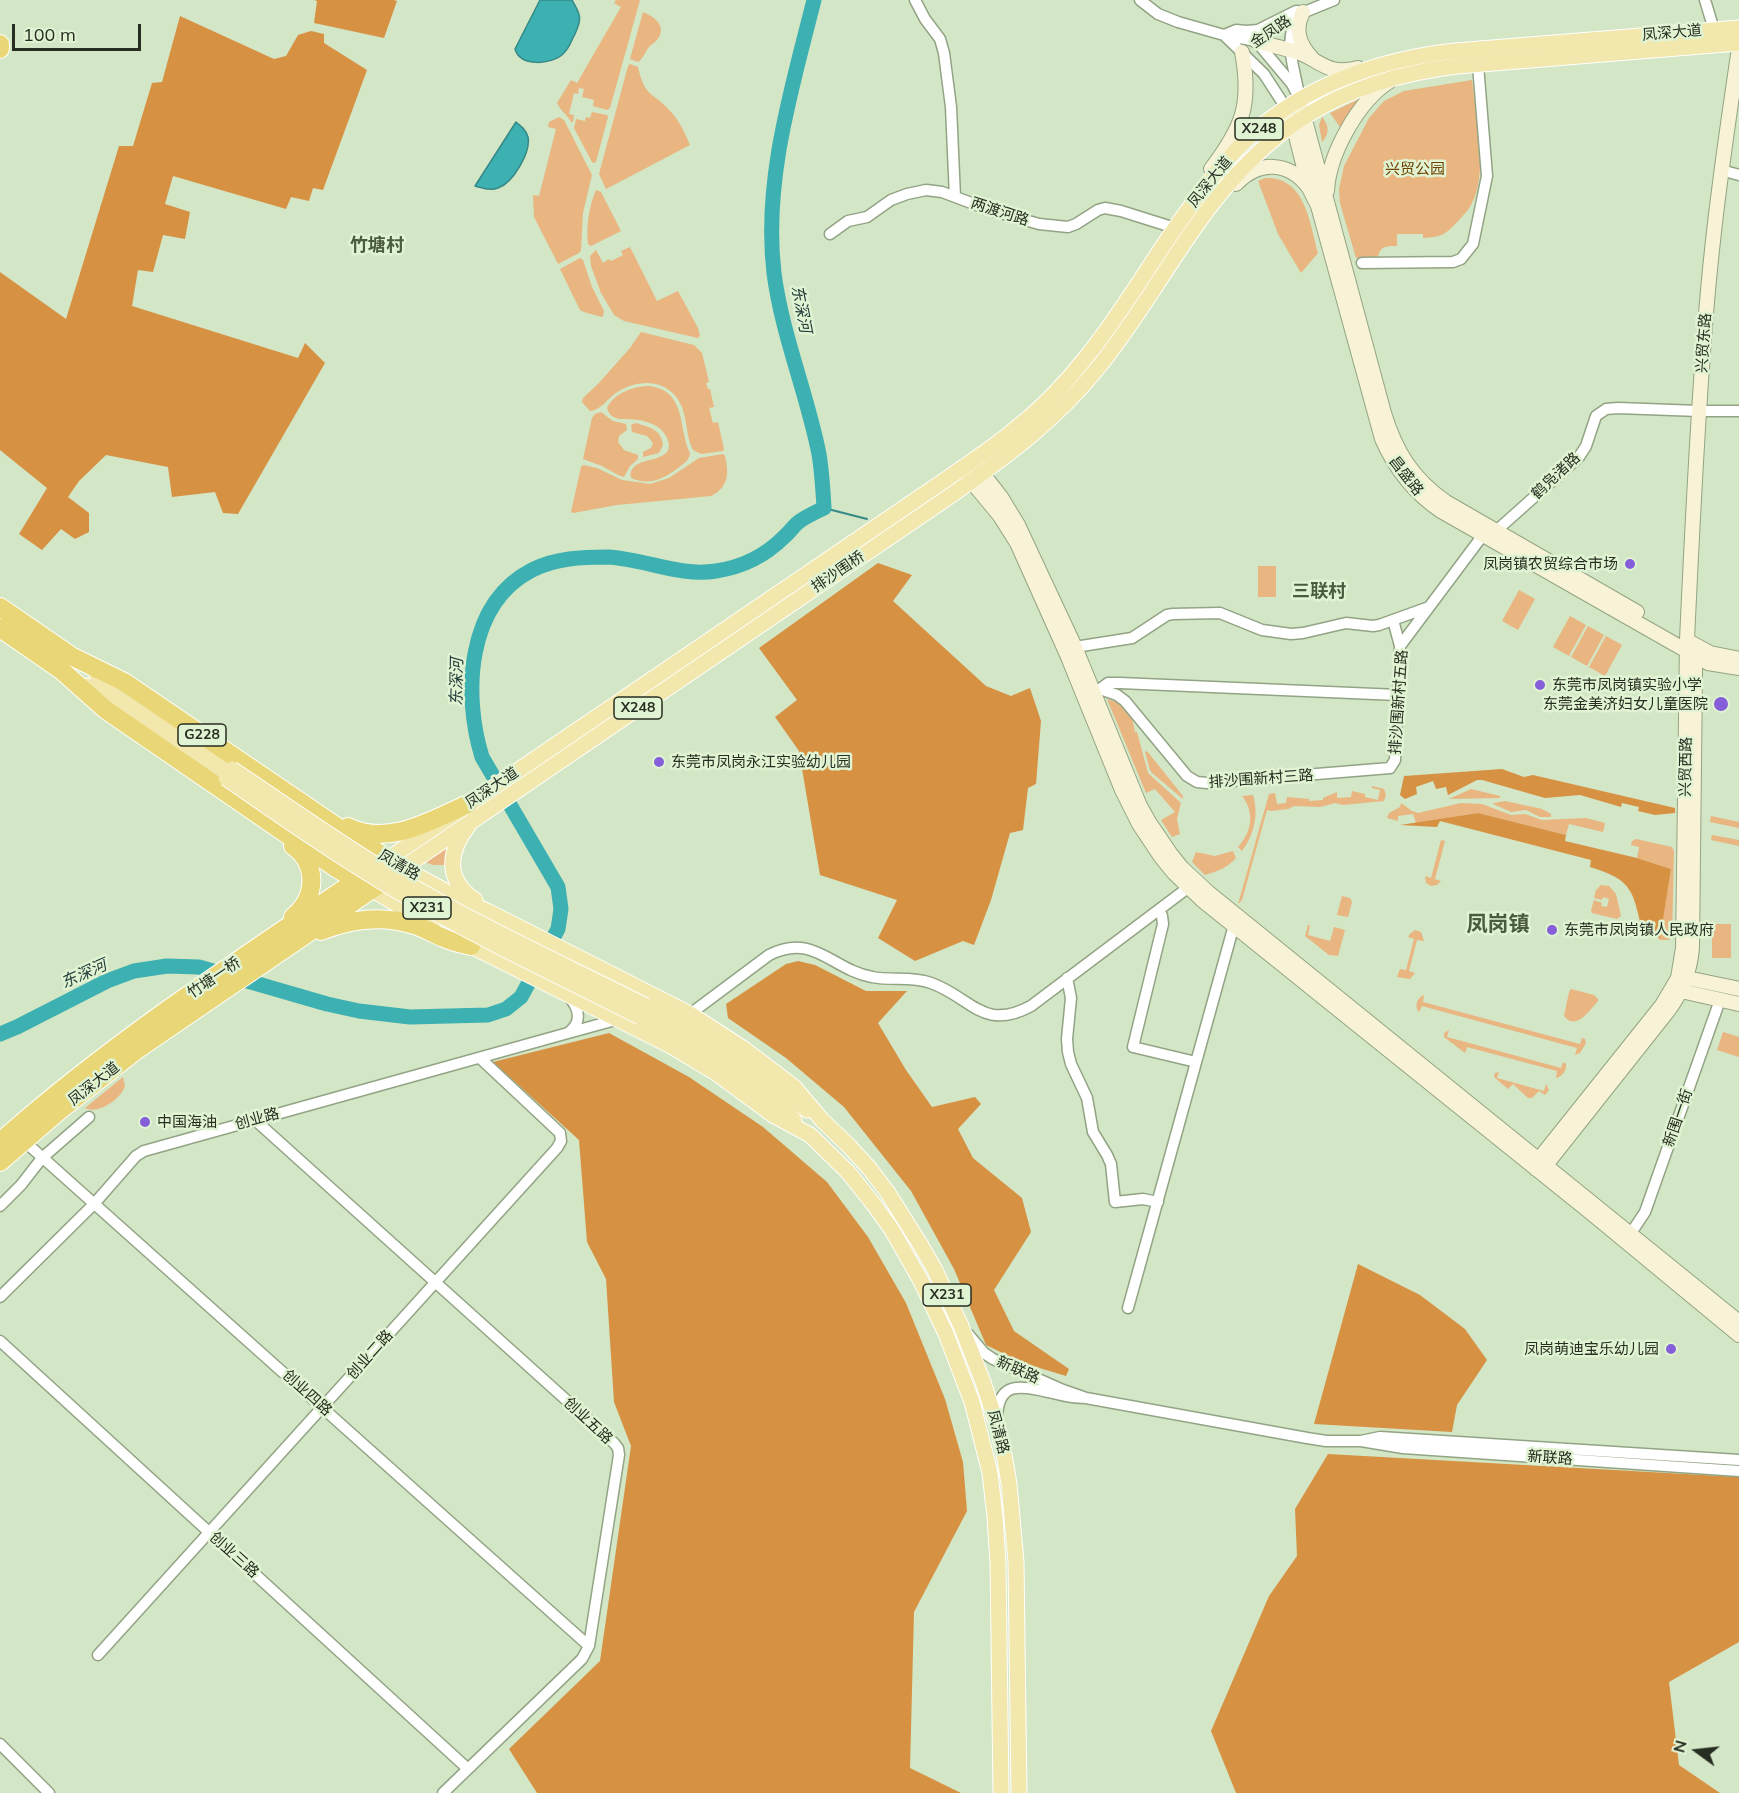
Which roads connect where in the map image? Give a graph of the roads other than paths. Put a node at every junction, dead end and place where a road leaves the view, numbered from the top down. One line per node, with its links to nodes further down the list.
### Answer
1 (915, 0): 25 (street)
2 (1140, 0): 8 (street)
3 (1334, 0): 5 (street, 金凤路)
4 (1705, 0): 7 (street)
5 (1303, 12): 8 (street); 9 (street, 金凤路); 13 (street); 15 (street)
6 (1739, 28): 7 (main road, 凤深大道 / X248)
7 (1714, 30): 16 (main road, 凤深大道 / X248)
8 (1224, 35): 9 (street); 14 (street)
9 (1256, 41): 13 (street); 14 (street, 金凤路); 19 (street)
10 (0, 44): 12 (highway)
11 (1739, 46): 17 (main road, 凤深大道 / X248); 22 (street, 兴贸东路)
12 (0, 49)
13 (1291, 51): 15 (street); 19 (street)
14 (1242, 52): 20 (street); 27 (street)
15 (1316, 62): 16 (street)
16 (1387, 63): 19 (main road, 凤深大道 / X248)
17 (1478, 65): 18 (main road, 凤深大道 / X248); 31 (street)
18 (1398, 76): 21 (main road, 凤深大道 / X248); 26 (street)
19 (1300, 100): 20 (main road, 凤深大道 / X248); 21 (street, 昌盛路)
20 (1286, 108): 21 (street, 昌盛路); 27 (main road, 凤深大道 / X248)
21 (1298, 120): 24 (street, 昌盛路); 26 (street, 昌盛路); 28 (main road, 凤深大道 / X248)
22 (1721, 170): 23 (street); 32 (street, 兴贸东路)
23 (1739, 174)
24 (1310, 188): 28 (street); 38 (street, 昌盛路)
25 (955, 197): 29 (street, 两渡河路); 30 (street, 两渡河路)
26 (1327, 200): 38 (street, 昌盛路)
27 (1186, 212): 29 (main road, 凤深大道 / X248)
28 (1195, 226): 35 (main road, 凤深大道 / X248)
29 (1175, 228): 34 (main road, 凤深大道 / X248)
30 (830, 234)
31 (1362, 263)
32 (1699, 411): 33 (street, 鹤凫渚路); 38 (street, 鹤凫渚路); 47 (street, 兴贸东路)
33 (1739, 411)
34 (966, 465): 35 (street); 36 (main road, 凤深大道 / X248)
35 (977, 477): 37 (main road, 凤深大道 / X248); 46 (street); 59 (street)
36 (925, 494): 43 (main road, 排沙围桥 / X248)
37 (939, 504): 44 (main road, 排沙围桥 / X248)
38 (1489, 533): 40 (street, 鹤凫渚路); 47 (street, 昌盛路)
39 (0, 607): 49 (highway, 凤清路 / G228)
40 (1430, 607): 41 (street); 45 (street, 排沙围新村五路)
41 (1393, 620): 45 (street); 46 (street)
42 (0, 628): 49 (highway, 凤清路 / G228)
43 (728, 628): 56 (main road, 凤深大道 / X248)
44 (738, 640): 56 (main road, 凤深大道 / X248)
45 (1400, 646): 52 (street, 排沙围新村五路)
46 (1074, 647): 51 (street)
47 (1689, 649): 48 (street, 昌盛路); 50 (street, 昌盛路); 66 (street, 兴贸西路)
48 (1739, 659)
49 (66, 663): 54 (highway, 凤清路 / G228); 55 (highway, 凤清路 / G228); 73 (main road, 凤清路 / X231, bridge)
50 (1739, 668)
51 (1096, 690): 52 (street); 53 (street, 排沙围新村三路); 87 (street)
52 (1398, 695): 53 (street, 排沙围新村五路)
53 (1390, 768)
54 (238, 801): 58 (highway, 凤清路 / G228); 64 (highway, G228)
55 (305, 805): 56 (highway); 57 (highway, 凤清路 / G228)
56 (471, 811): 57 (main road, 凤深大道 / X248); 61 (main road)
57 (395, 863): 58 (highway, 凤深大道 / G228); 61 (main road, 凤清路 / X231)
58 (364, 885): 63 (main road, 凤清路 / X231); 64 (highway, 凤深大道 / G228)
59 (1189, 887): 60 (street); 62 (street)
60 (1159, 910): 65 (street); 78 (street)
61 (489, 912): 74 (main road, 凤清路 / X231)
62 (1234, 925): 78 (street); 87 (street)
63 (471, 946): 64 (highway); 68 (main road, 凤清路 / X231)
64 (266, 948): 71 (highway, 竹塘一桥 / G228); 72 (highway, 竹塘一桥 / G228)
65 (1067, 978): 74 (street); 88 (street)
66 (1682, 982): 67 (street); 69 (street); 87 (street, 兴贸西路)
67 (1739, 989)
68 (564, 993): 75 (main road, 凤清路 / X231); 76 (street)
69 (1720, 1000): 70 (street); 91 (street, 新围一街)
70 (1739, 1004)
71 (171, 1006): 84 (highway, 凤深大道 / G228)
72 (192, 1011): 83 (highway, 凤深大道 / G228)
73 (643, 1011): 80 (main road, 凤清路 / X231); 82 (main road, 凤清路 / X231)
74 (690, 1014): 80 (main road, 凤清路 / X231)
75 (618, 1019): 76 (street, 创业路); 82 (main road, 凤清路 / X231)
76 (568, 1033): 77 (street, 创业路)
77 (480, 1058): 81 (street, 创业路); 92 (street, 创业二路)
78 (1196, 1062): 88 (street)
79 (89, 1117): 85 (street)
80 (822, 1119): 96 (main road, 凤清路 / X231)
81 (255, 1120): 89 (street, 创业路); 92 (street, 创业五路)
82 (810, 1135): 112 (main road, 凤清路 / X231)
83 (24, 1141): 85 (street, 创业四路); 86 (highway, 凤深大道 / G228)
84 (0, 1142)
85 (42, 1158): 89 (street, 创业四路); 90 (street)
86 (0, 1162)
87 (1540, 1164): 91 (street); 97 (street)
88 (1158, 1203): 94 (street)
89 (94, 1204): 93 (street, 创业路); 100 (street, 创业四路)
90 (0, 1206)
91 (1631, 1233): 95 (street)
92 (436, 1282): 100 (street, 创业二路); 106 (street, 创业五路)
93 (0, 1297)
94 (1128, 1308)
95 (1739, 1322)
96 (961, 1326): 99 (street, 新联路); 101 (main road, 凤清路 / X231)
97 (1739, 1335)
98 (0, 1341): 105 (street, 创业三路)
99 (1086, 1398): 101 (street, 新联路); 102 (street, 新联路)
100 (322, 1407): 105 (street, 创业二路); 106 (street, 创业四路)
101 (997, 1425): 113 (main road, 凤清路 / X231)
102 (1361, 1441): 103 (street, 新联路); 104 (street, 新联路)
103 (1739, 1460)
104 (1739, 1471)
105 (209, 1533): 107 (street, 创业二路); 109 (street, 创业三路)
106 (589, 1646): 109 (street, 创业五路)
107 (98, 1655)
108 (0, 1744): 110 (street)
109 (468, 1769): 111 (street, 创业五路)
110 (49, 1793)
111 (443, 1793)
112 (1001, 1793)
113 (1019, 1793)

